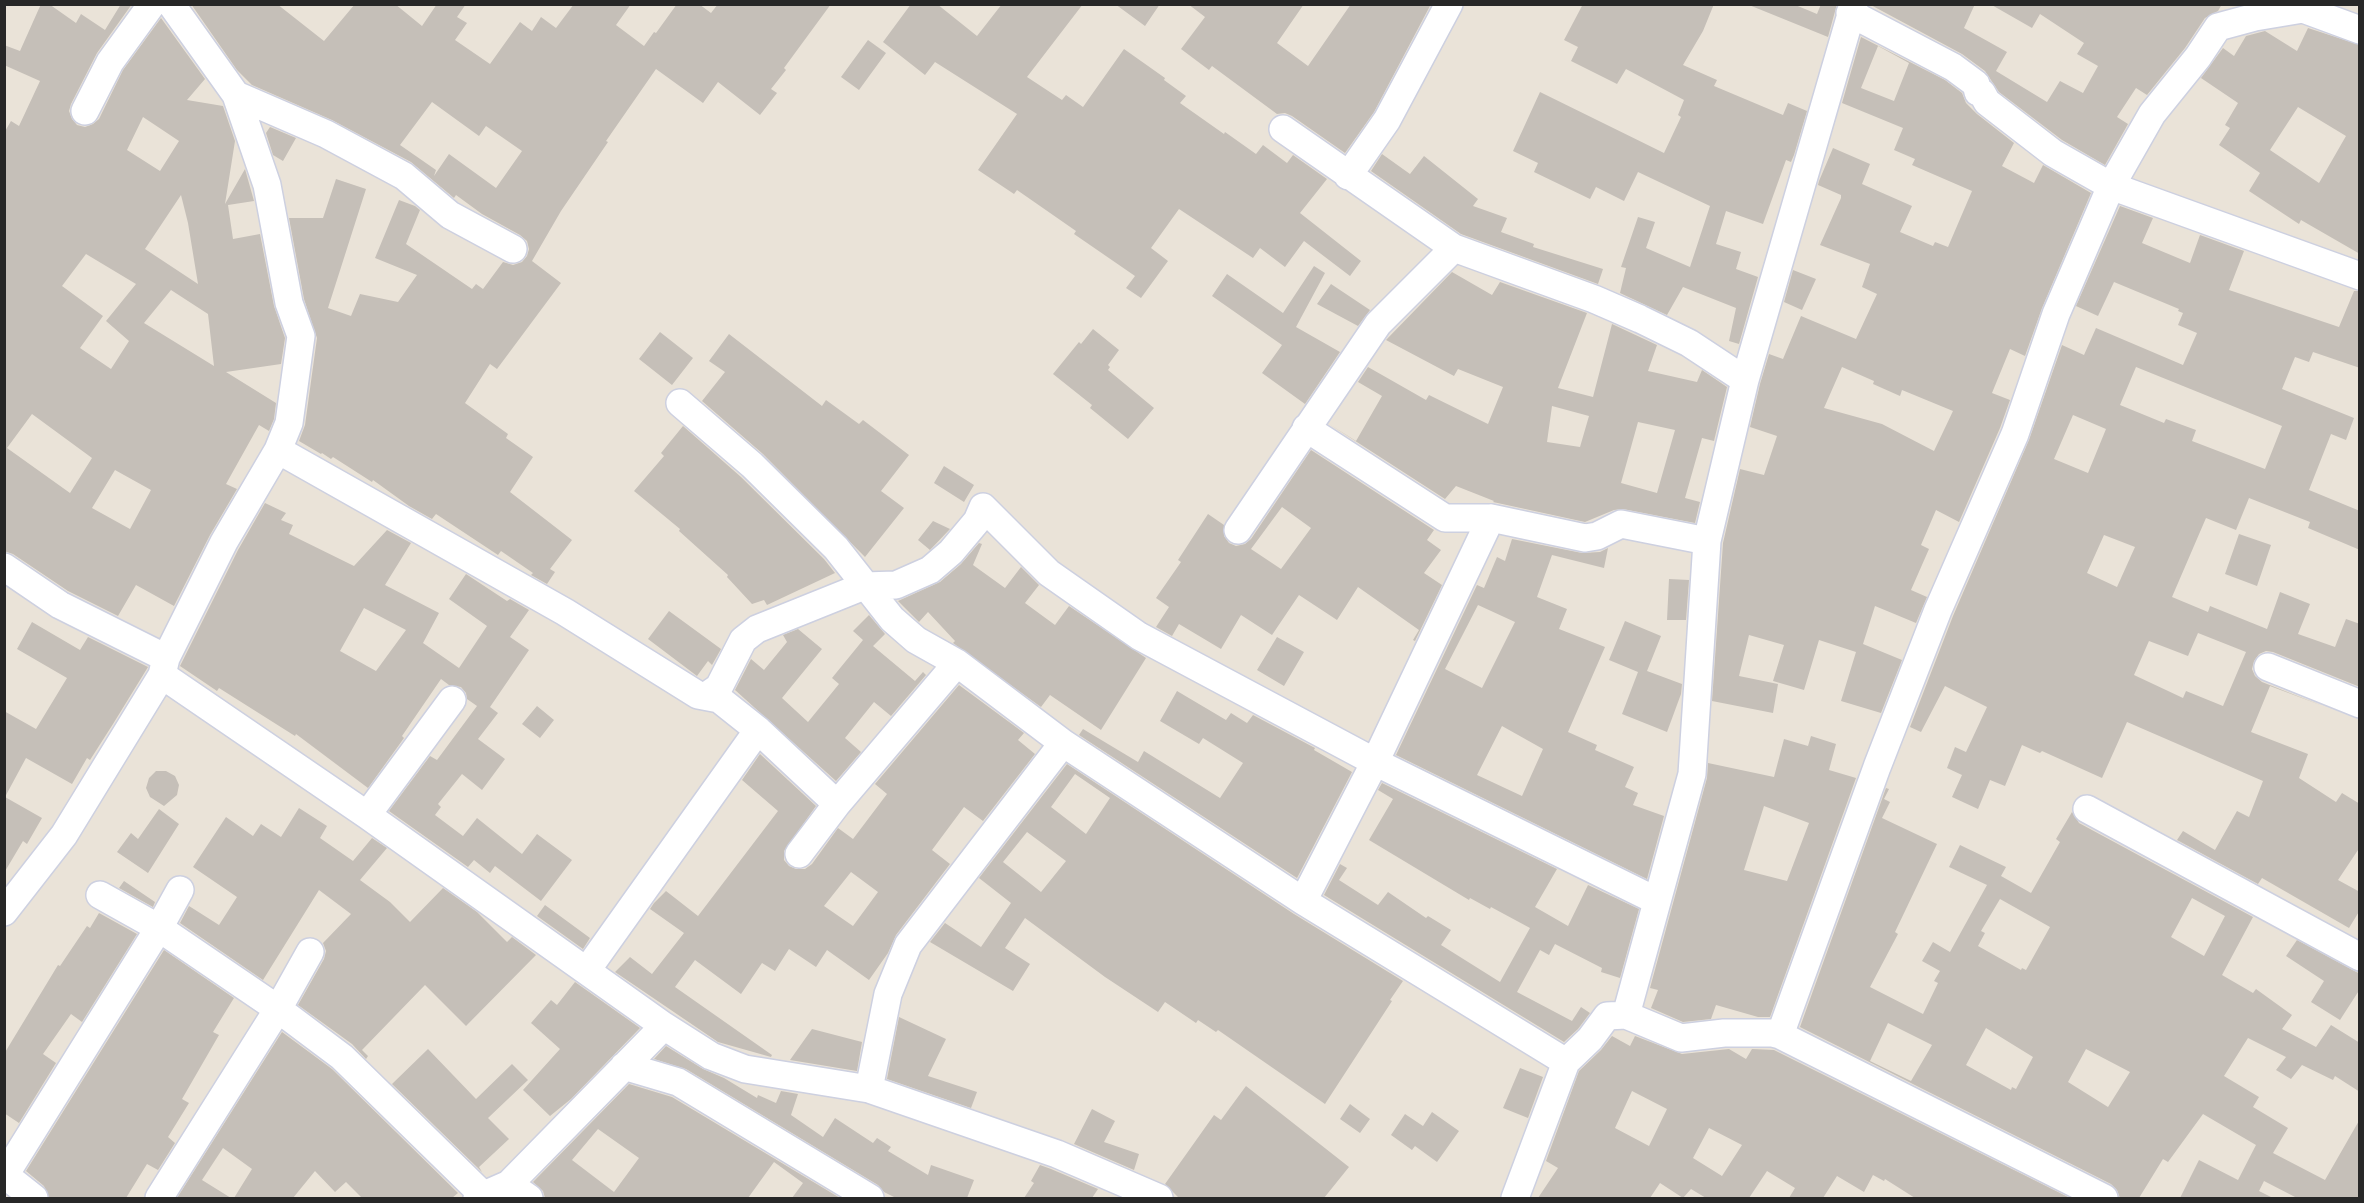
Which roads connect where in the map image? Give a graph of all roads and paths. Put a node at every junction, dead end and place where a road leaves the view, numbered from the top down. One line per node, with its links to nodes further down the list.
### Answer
1 (152, 4): 7 (street)
2 (171, 4): 6 (street)
3 (1449, 4): 9 (street)
4 (1852, 9): 10 (street); 14 (street)
5 (2360, 30): 10 (street)
6 (236, 95): 12 (street); 17 (street)
7 (85, 111)
8 (1283, 129): 9 (street)
9 (1348, 176): 11 (street)
10 (2111, 186): 13 (street); 48 (street)
11 (1454, 248): 14 (street); 16 (street)
12 (513, 249)
13 (2360, 276)
14 (1745, 380): 20 (street)
15 (680, 403): 22 (street)
16 (1306, 428): 18 (street); 19 (street)
17 (278, 450): 24 (street); 26 (street)
18 (1491, 518): 20 (street); 31 (street)
19 (1238, 530)
20 (1707, 541): 39 (street)
21 (4, 567): 24 (street)
22 (864, 586): 23 (street); 26 (street); 31 (street)
23 (957, 663): 30 (street); 32 (street)
24 (164, 666): 34 (street); 40 (street)
25 (2268, 667): 28 (street)
26 (706, 696): 29 (street)
27 (452, 700): 34 (street)
28 (2360, 704)
29 (758, 730): 32 (street); 44 (street)
30 (1063, 743): 38 (street); 51 (street)
31 (1375, 762): 38 (street); 39 (street)
32 (837, 804): 35 (street)
33 (2087, 809): 43 (street)
34 (367, 815): 44 (street)
35 (799, 854)
36 (180, 890): 41 (street)
37 (100, 895): 41 (street)
38 (1303, 901): 49 (street)
39 (1657, 901): 46 (street)
40 (4, 912)
41 (159, 928): 45 (street); 54 (street)
42 (310, 952): 45 (street)
43 (2360, 957)
44 (587, 970): 47 (street)
45 (278, 1009): 53 (street); 55 (street)
46 (1626, 1015): 48 (street); 49 (street)
47 (664, 1026): 50 (street); 51 (street)
48 (1780, 1035): 59 (street)
49 (1566, 1062): 58 (street)
50 (624, 1066): 52 (street); 56 (street)
51 (869, 1089): 57 (street)
52 (519, 1191): 53 (street)
53 (480, 1197)
54 (34, 1198)
55 (159, 1198)
56 (870, 1198)
57 (1159, 1198)
58 (1515, 1198)
59 (2104, 1198)

